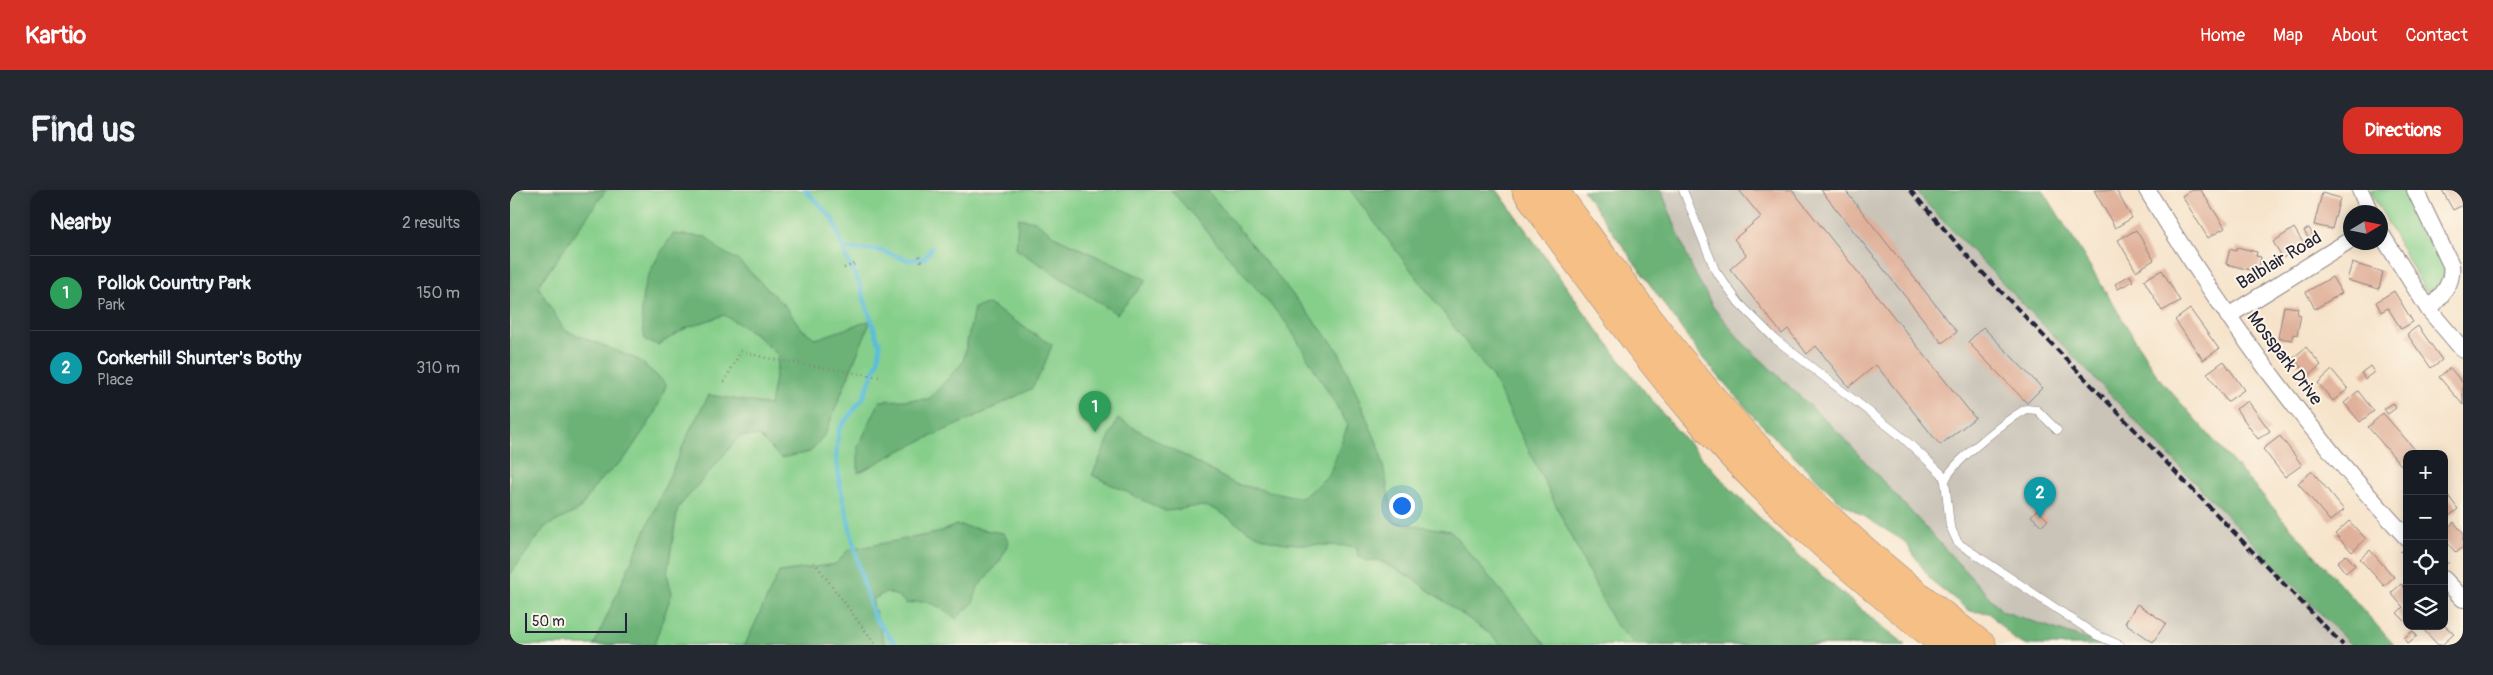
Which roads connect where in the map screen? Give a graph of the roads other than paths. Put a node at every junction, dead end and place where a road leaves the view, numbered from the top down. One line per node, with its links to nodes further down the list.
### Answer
1 (1526, 190): 18 (highway)
2 (1554, 190): 19 (highway)
3 (1683, 190): 14 (lane)
4 (2147, 190): 11 (street, Mosspark Drive)
5 (2360, 190): 7 (street)
6 (2416, 190): 10 (street)
7 (2367, 205)
8 (2343, 244): 11 (street, Balblair Road)
9 (2388, 245): 10 (street)
10 (2429, 310): 12 (street)
11 (2228, 316): 15 (street, Mosspark Drive)
12 (2463, 350)
13 (2057, 430): 14 (lane)
14 (1946, 481): 20 (lane)
15 (2403, 534)
16 (2448, 583): 17 (street)
17 (2463, 599)
18 (1945, 645)
19 (1982, 645)
20 (2120, 645)

